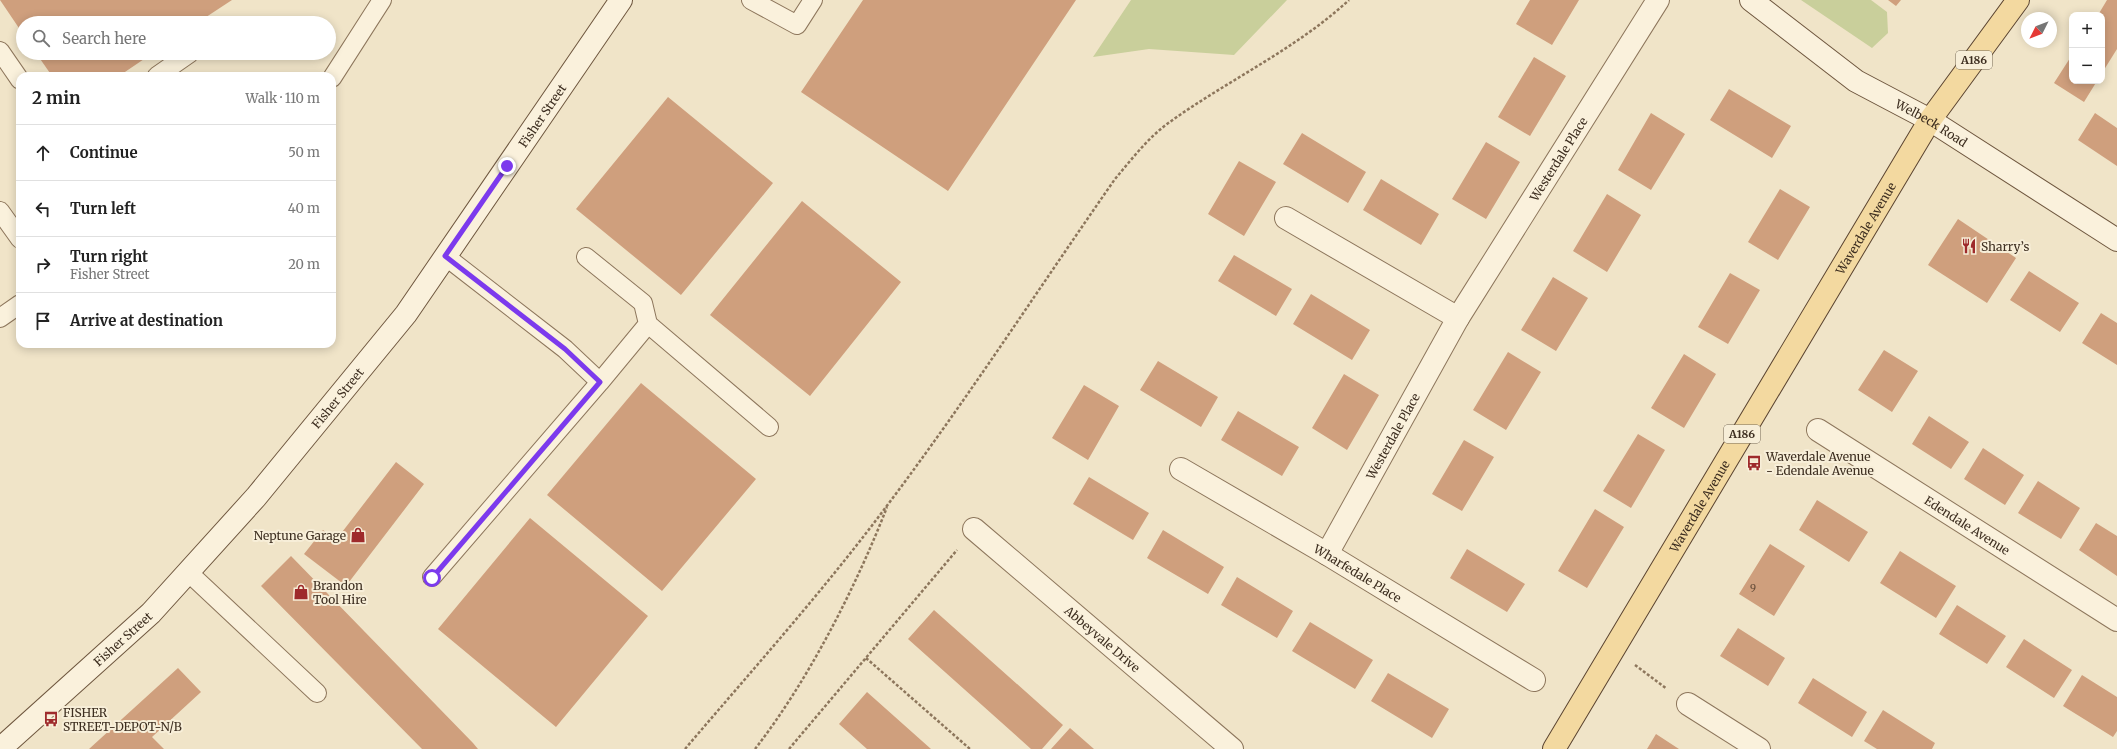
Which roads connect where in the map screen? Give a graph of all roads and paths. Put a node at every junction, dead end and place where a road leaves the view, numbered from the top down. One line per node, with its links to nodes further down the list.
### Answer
1 (382, 0): 12 (lane)
2 (621, 0): 19 (street, Fisher Street)
3 (751, 0): 4 (lane)
4 (813, 0)
5 (1349, 0): 29 (path)
6 (1658, 0): 23 (street, Westerdale Place)
7 (1751, 0): 14 (street, Welbeck Road)
8 (2018, 0): 14 (main road, A186)
9 (0, 51): 13 (lane)
10 (180, 60): 11 (lane)
11 (163, 72)
12 (336, 72)
13 (16, 74)
14 (1930, 120): 18 (street, Welbeck Road); 35 (main road, Waverdale Avenue / A186)
15 (0, 211): 17 (lane)
16 (1286, 218): 23 (street)
17 (16, 233)
18 (2117, 240)
19 (445, 256): 25 (lane); 32 (street, Fisher Street)
20 (586, 257): 24 (lane)
21 (16, 307): 22 (lane)
22 (0, 318)
23 (1458, 318): 31 (street, Westerdale Place)
24 (648, 324): 25 (lane); 26 (lane)
25 (600, 382): 33 (lane)
26 (769, 427)
27 (1818, 430): 34 (street, Edendale Avenue)
28 (1181, 469): 31 (street, Wharfedale Place)
29 (888, 505): 41 (path); 42 (path)
30 (974, 529): 36 (path); 45 (street, Abbeyvale Drive)
31 (1327, 554): 37 (street, Wharfedale Place)
32 (188, 572): 38 (lane); 40 (street, Fisher Street)
33 (432, 578)
34 (2117, 620)
35 (1614, 650): 39 (path); 46 (main road, Waverdale Avenue / A186)
36 (866, 658): 43 (path); 44 (path)
37 (1534, 680)
38 (317, 694)
39 (1688, 704): 47 (street)
40 (0, 749)
41 (685, 749)
42 (755, 749)
43 (789, 749)
44 (970, 749)
45 (1232, 749)
46 (1554, 749)
47 (1759, 749)

